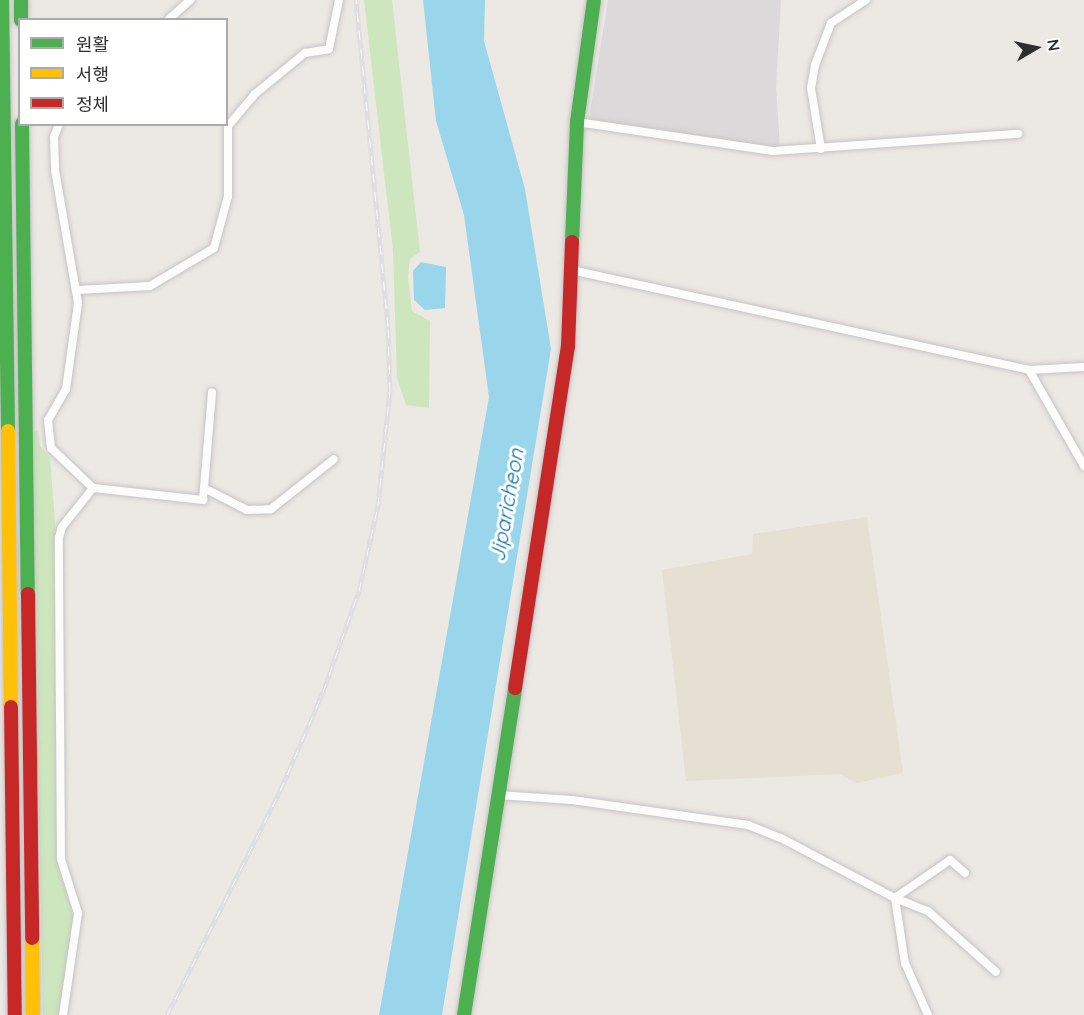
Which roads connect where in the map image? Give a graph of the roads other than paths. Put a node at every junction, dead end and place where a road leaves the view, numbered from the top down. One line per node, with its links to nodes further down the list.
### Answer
1 (2, 0): 27 (main road)
2 (21, 0): 7 (main road)
3 (190, 0): 8 (street)
4 (339, 0): 15 (street)
5 (594, 0): 9 (main road)
6 (866, 0): 13 (street)
7 (21, 18)
8 (170, 18)
9 (577, 122): 13 (street); 14 (main road)
10 (22, 126): 28 (main road)
11 (58, 126): 15 (street)
12 (1018, 134): 13 (street)
13 (821, 149)
14 (571, 270): 17 (street); 23 (main road)
15 (78, 290): 21 (street)
16 (1084, 367): 17 (street)
17 (1029, 370): 20 (street)
18 (212, 392): 22 (street)
19 (334, 459): 22 (street)
20 (1084, 466)
21 (93, 488): 22 (street); 29 (street)
22 (204, 488)
23 (498, 795): 25 (street); 30 (main road)
24 (965, 873): 25 (street)
25 (895, 898): 26 (street); 31 (street)
26 (996, 972)
27 (15, 1015)
28 (33, 1015)
29 (63, 1015)
30 (464, 1015)
31 (928, 1015)

